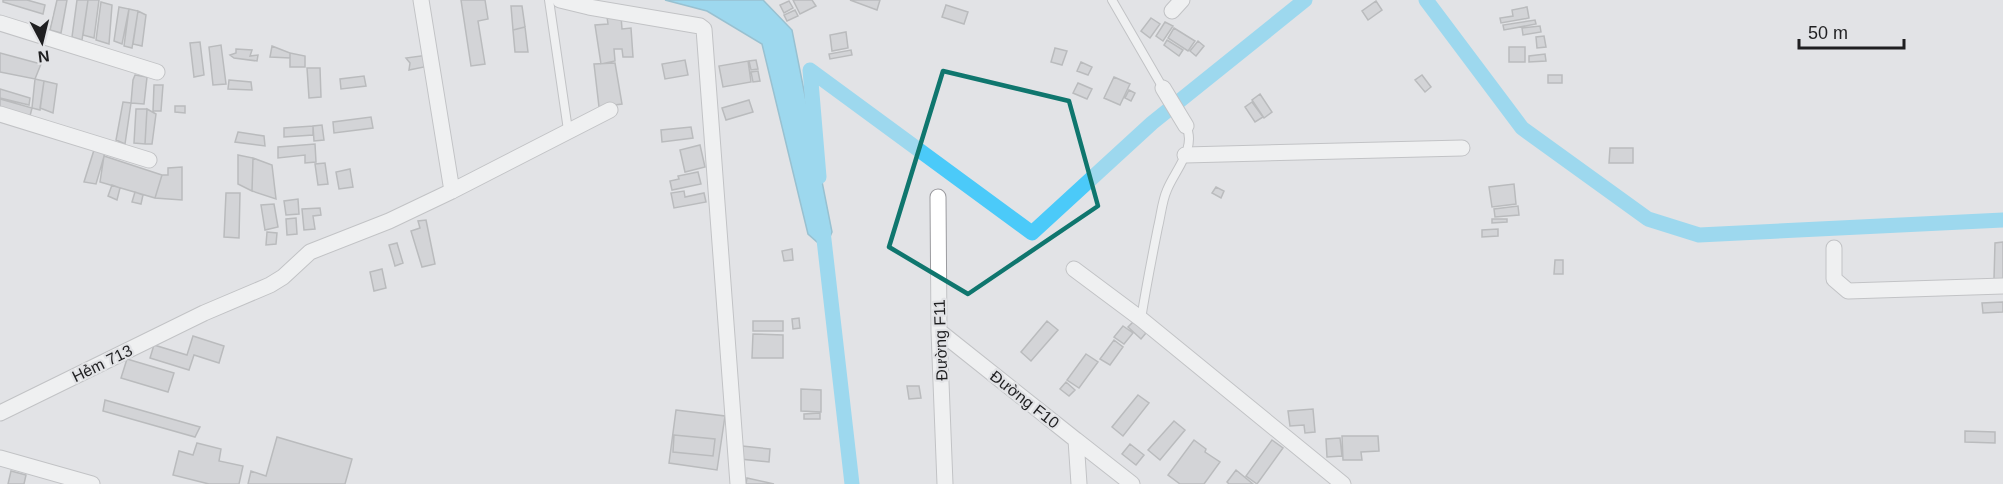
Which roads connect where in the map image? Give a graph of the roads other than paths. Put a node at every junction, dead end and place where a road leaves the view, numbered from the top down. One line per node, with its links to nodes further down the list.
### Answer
1 (421, 0): 15 (street)
2 (549, 0): 11 (lane)
3 (560, 0): 26 (street)
4 (1112, 0): 7 (lane)
5 (0, 23): 6 (street)
6 (157, 72)
7 (1163, 88): 10 (street)
8 (610, 110): 11 (street, Hẻm 713)
9 (0, 114): 14 (street)
10 (1186, 126): 13 (lane)
11 (568, 130): 15 (street, Hẻm 713)
12 (1462, 148): 13 (street)
13 (1185, 155): 20 (lane)
14 (149, 160)
15 (452, 191): 22 (street, Hẻm 713)
16 (938, 197): 21 (street, Đường F11)
17 (1834, 248): 19 (street)
18 (1074, 269): 20 (street)
19 (2003, 286)
20 (1141, 319): 30 (street)
21 (939, 331): 23 (street, Đường F10); 27 (street, Đường F11)
22 (0, 412)
23 (1076, 440): 28 (street, Đường F10); 29 (street)
24 (0, 458): 25 (street)
25 (92, 484)
26 (738, 484)
27 (945, 484)
28 (1079, 484)
29 (1132, 484)
30 (1343, 484)

